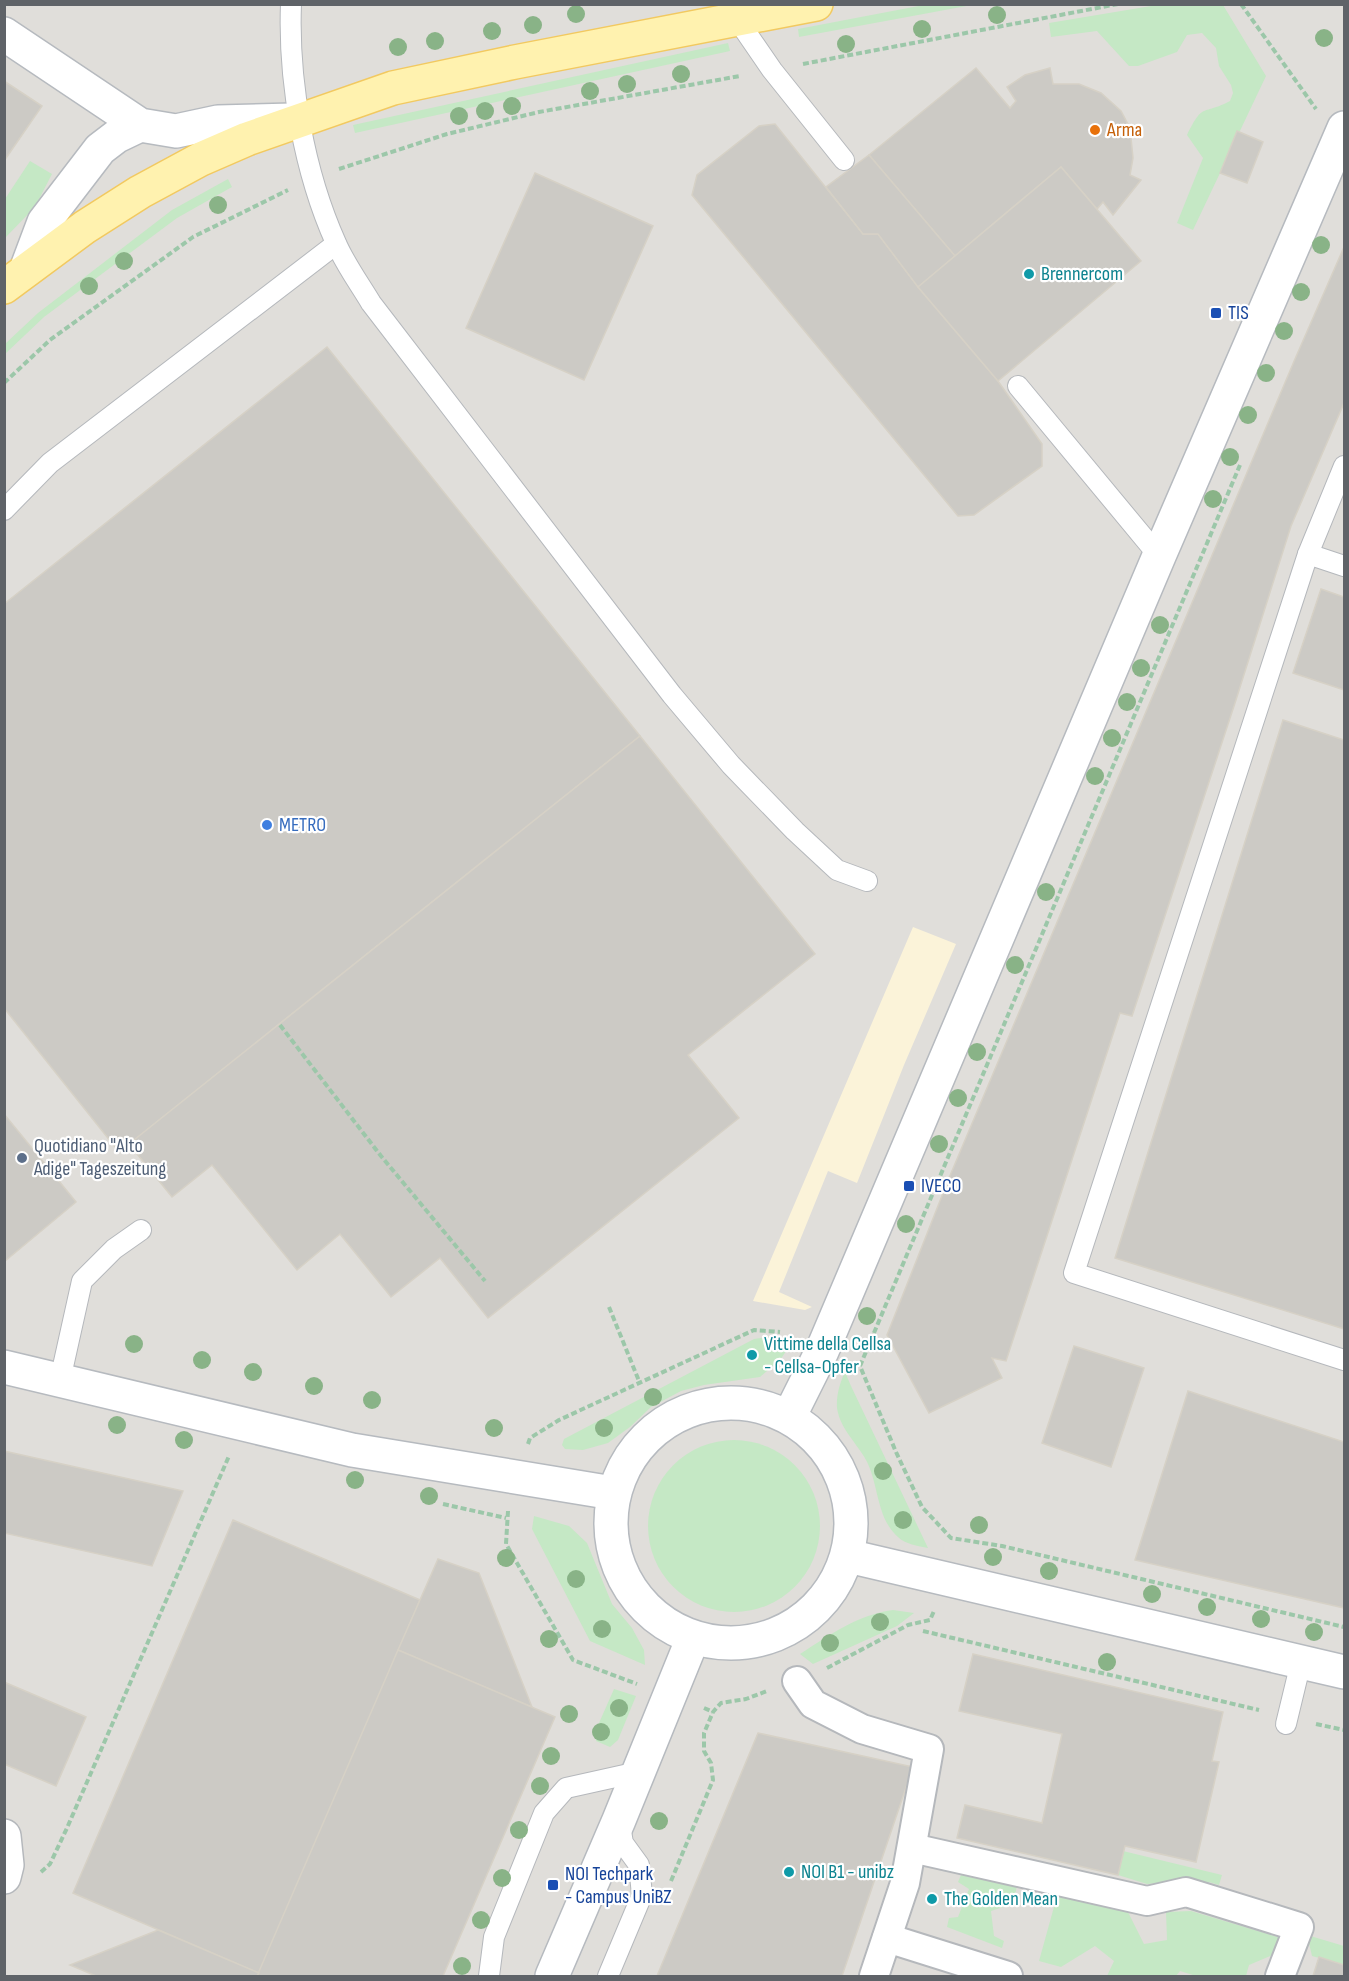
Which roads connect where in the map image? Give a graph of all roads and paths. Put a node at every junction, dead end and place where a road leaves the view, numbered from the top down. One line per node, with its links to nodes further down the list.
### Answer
1 (291, 4): 8 (lane)
2 (816, 4): 5 (main road)
3 (1118, 4): 7 (path)
4 (1241, 4): 9 (path)
5 (737, 19): 7 (lane); 8 (main road)
6 (4, 34): 10 (main road)
7 (772, 70): 11 (lane); 12 (path)
8 (300, 120): 10 (main road); 12 (lane); 14 (main road)
9 (1332, 120): 21 (main road)
10 (140, 125): 14 (main road)
11 (844, 160)
12 (313, 178): 13 (lane); 15 (path)
13 (336, 244): 19 (lane); 23 (lane)
14 (15, 279)
15 (4, 383)
16 (1018, 386): 21 (lane)
17 (1242, 460): 39 (path)
18 (1344, 466): 20 (lane)
19 (4, 510)
20 (1308, 554): 22 (lane); 29 (lane)
21 (1159, 556): 33 (main road)
22 (1344, 566)
23 (867, 881)
24 (280, 1025): 26 (path)
25 (141, 1230): 31 (lane)
26 (485, 1281)
27 (609, 1307): 32 (path)
28 (780, 1332): 32 (path)
29 (1344, 1360)
30 (4, 1367): 31 (main road)
31 (60, 1380): 36 (main road)
32 (639, 1382): 34 (path)
33 (789, 1417): 36 (main road); 38 (main road)
34 (530, 1438)
35 (229, 1455): 54 (path)
36 (613, 1493): 41 (main road)
37 (506, 1518): 44 (path)
38 (848, 1556): 41 (main road); 42 (main road)
39 (1344, 1627)
40 (923, 1632): 47 (path)
41 (693, 1638): 49 (main road)
42 (1301, 1662): 43 (main road); 47 (lane)
43 (1344, 1672)
44 (621, 1678)
45 (797, 1682): 53 (street)
46 (713, 1712): 50 (path)
47 (1287, 1721): 48 (path)
48 (1344, 1730)
49 (638, 1772): 51 (main road); 56 (lane)
50 (713, 1780)
51 (619, 1820): 57 (main road); 58 (lane)
52 (5, 1838): 54 (main road)
53 (912, 1848): 55 (street); 61 (street)
54 (20, 1877)
55 (887, 1938): 59 (street); 60 (street)
56 (489, 1977)
57 (552, 1977)
58 (608, 1977)
59 (874, 1977)
60 (1008, 1977)
61 (1280, 1977)

